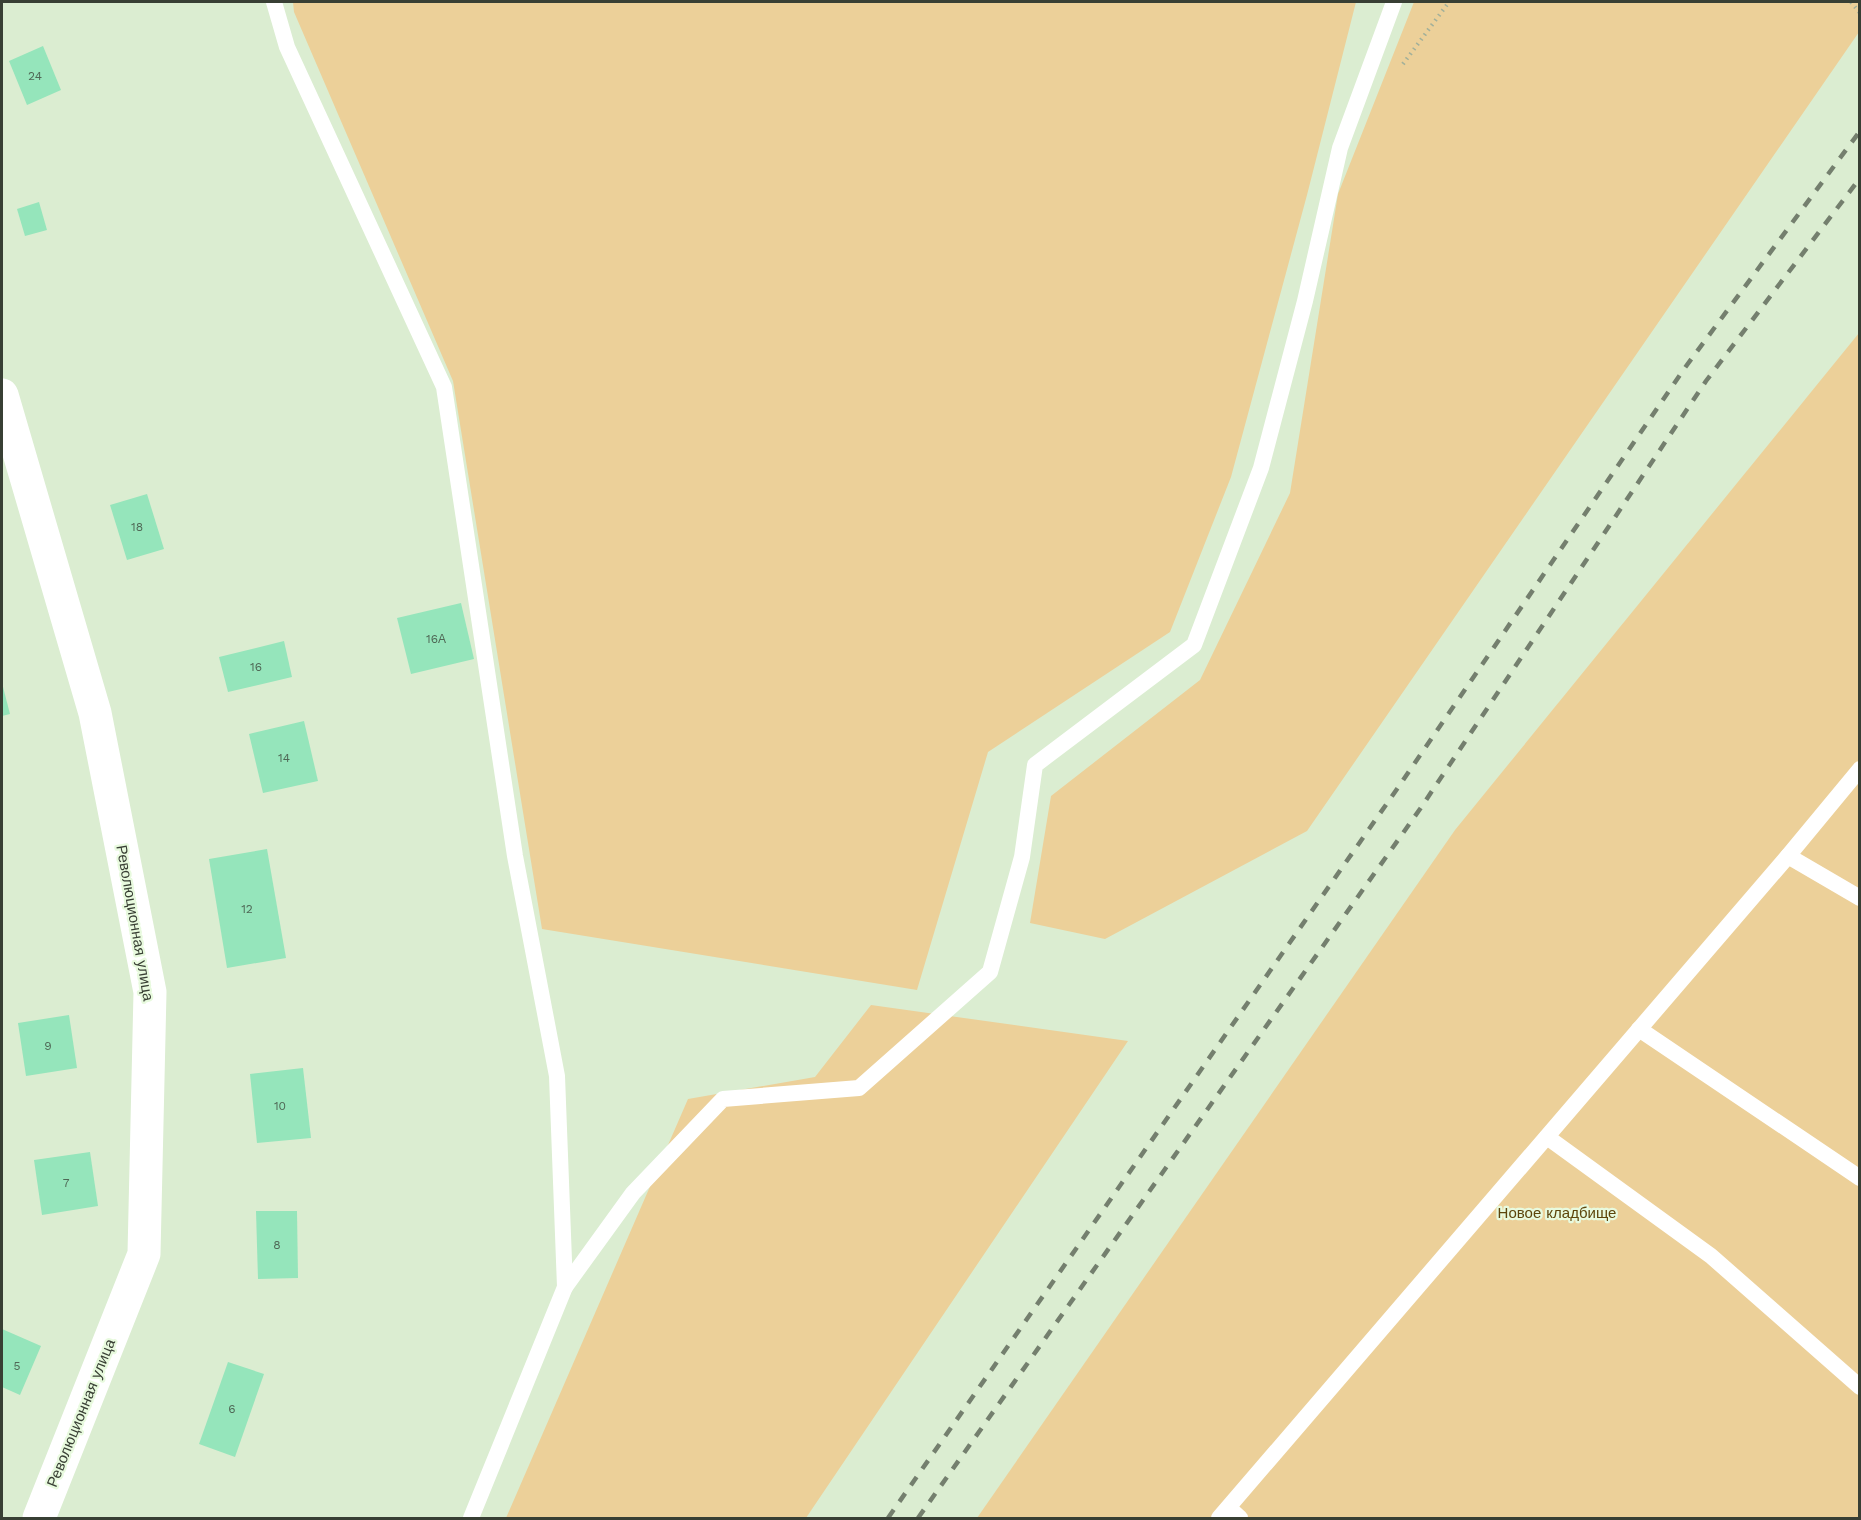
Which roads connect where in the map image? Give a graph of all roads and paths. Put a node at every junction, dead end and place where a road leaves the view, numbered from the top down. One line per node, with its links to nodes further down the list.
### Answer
1 (274, 2): 13 (lane)
2 (1394, 2): 13 (lane)
3 (1851, 2): 4 (path)
4 (1860, 13)
5 (2, 395): 6 (main road, Революционная улица)
6 (7, 434): 16 (main road, Революционная улица)
7 (1860, 769): 8 (lane)
8 (1788, 856): 9 (lane); 10 (lane)
9 (1860, 898)
10 (1639, 1029): 11 (lane); 12 (lane)
11 (1547, 1137): 14 (lane); 15 (lane)
12 (1860, 1178)
13 (566, 1287): 17 (lane)
14 (1860, 1387)
15 (1229, 1515)
16 (39, 1518)
17 (471, 1518)

